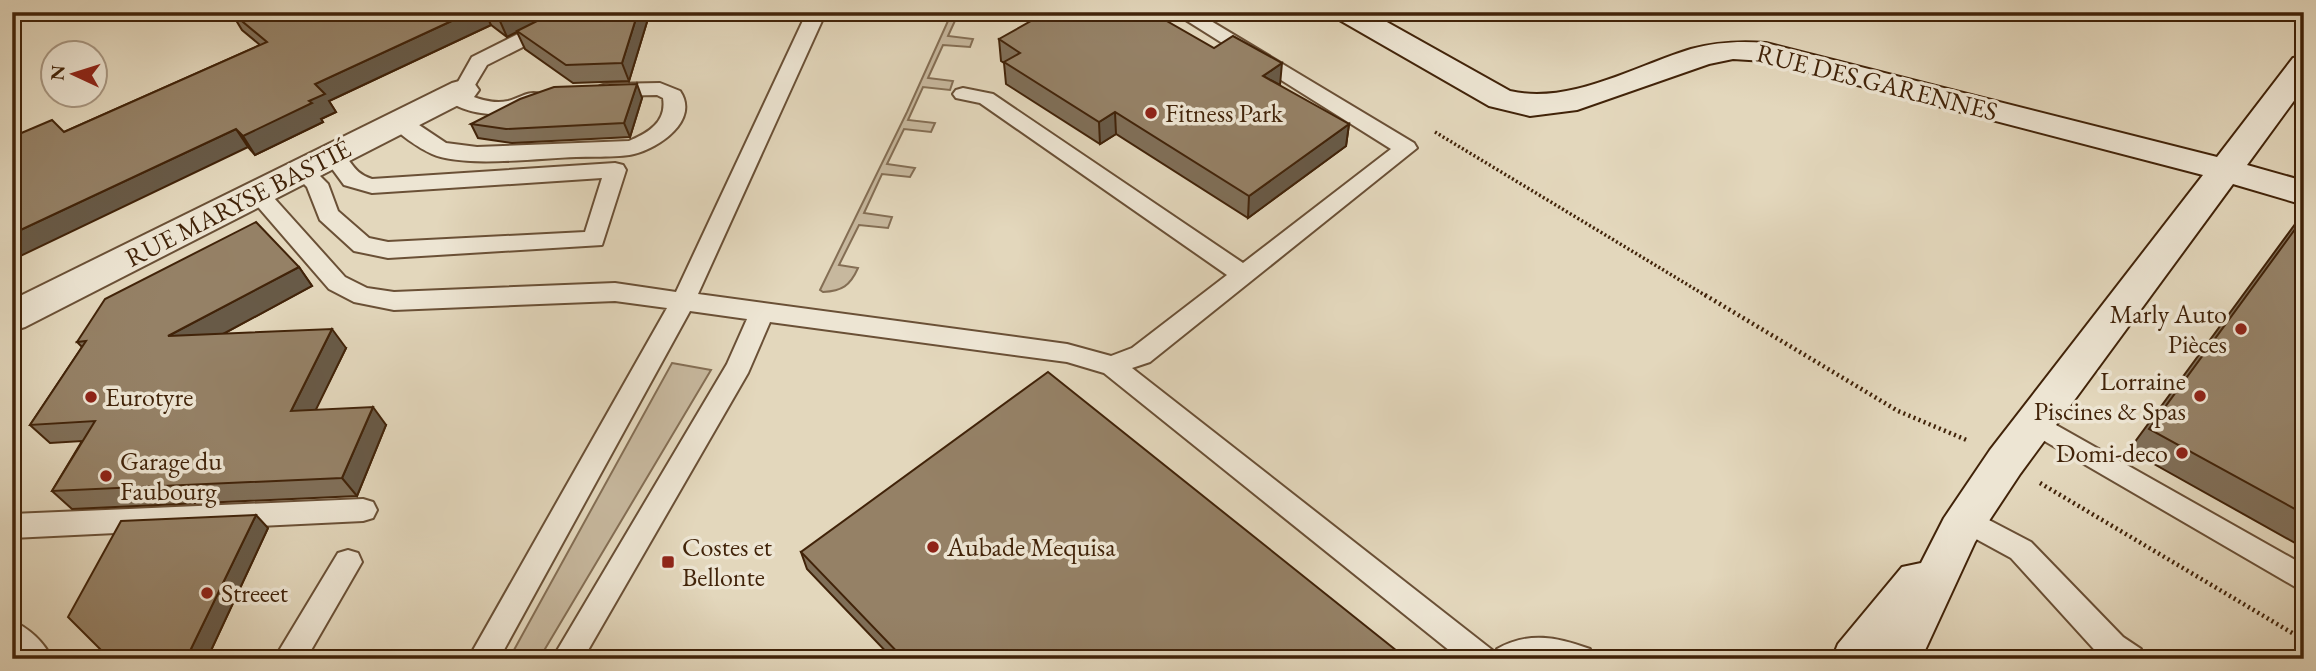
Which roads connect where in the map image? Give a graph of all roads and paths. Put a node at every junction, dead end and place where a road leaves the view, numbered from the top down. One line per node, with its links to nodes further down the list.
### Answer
1 (577, 12): 6 (lane)
2 (817, 12): 18 (lane)
3 (1182, 12): 17 (lane)
4 (1347, 12): 14 (street, RUE DES GARENNES)
5 (2304, 65): 14 (street)
6 (458, 92): 8 (lane); 10 (street, RUE MARYSE BASTIÉ)
7 (581, 92): 10 (lane)
8 (555, 93)
9 (963, 94): 17 (lane)
10 (400, 122): 12 (street, RUE MARYSE BASTIÉ)
11 (1424, 126): 23 (path)
12 (333, 155): 13 (street, RUE MARYSE BASTIÉ); 13 (lane)
13 (302, 171): 15 (street, RUE MARYSE BASTIÉ)
14 (2224, 171): 16 (street, RUE DES GARENNES); 22 (street)
15 (257, 193): 18 (lane); 20 (street, RUE MARYSE BASTIÉ)
16 (2304, 193)
17 (1244, 275): 21 (lane)
18 (682, 302): 19 (lane); 33 (lane)
19 (762, 311): 21 (lane); 34 (lane)
20 (12, 317)
21 (1112, 366): 35 (lane)
22 (2033, 422): 23 (street); 28 (lane)
23 (2005, 462): 26 (street); 30 (path)
24 (363, 510): 25 (lane)
25 (12, 526)
26 (1963, 526): 38 (street); 39 (street); 40 (lane)
27 (348, 562): 32 (lane)
28 (2304, 580)
29 (12, 634): 31 (lane)
30 (2304, 640)
31 (37, 659)
32 (289, 659)
33 (484, 659)
34 (567, 659)
35 (1483, 659)
36 (1508, 659): 37 (lane)
37 (1579, 659)
38 (1855, 659)
39 (1897, 659)
40 (2130, 659)

